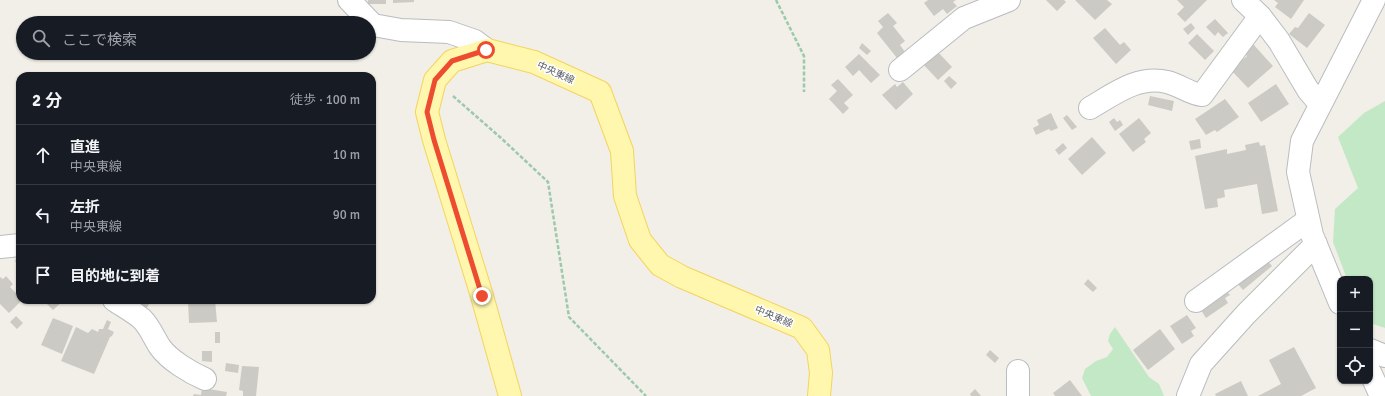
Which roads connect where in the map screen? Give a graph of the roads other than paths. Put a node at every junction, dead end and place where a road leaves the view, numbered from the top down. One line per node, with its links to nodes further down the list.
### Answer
1 (349, 0): 5 (street)
2 (1009, 0): 8 (street)
3 (1374, 0): 9 (street)
4 (1254, 6): 9 (street); 10 (street)
5 (364, 16)
6 (376, 26): 7 (street)
7 (486, 50): 23 (main road); 24 (main road, 中央東線)
8 (900, 70)
9 (1320, 104): 11 (street)
10 (1090, 108)
11 (1308, 220): 12 (street); 16 (street)
12 (1316, 244): 15 (street); 26 (street)
13 (16, 245): 14 (street)
14 (0, 247)
15 (1337, 296)
16 (1196, 301)
17 (120, 304): 21 (street)
18 (1373, 351): 19 (street)
19 (1385, 356)
20 (1018, 370): 25 (street)
21 (206, 379)
22 (1373, 379): 27 (street)
23 (510, 396)
24 (819, 396)
25 (1018, 396)
26 (1188, 396)
27 (1381, 396)

